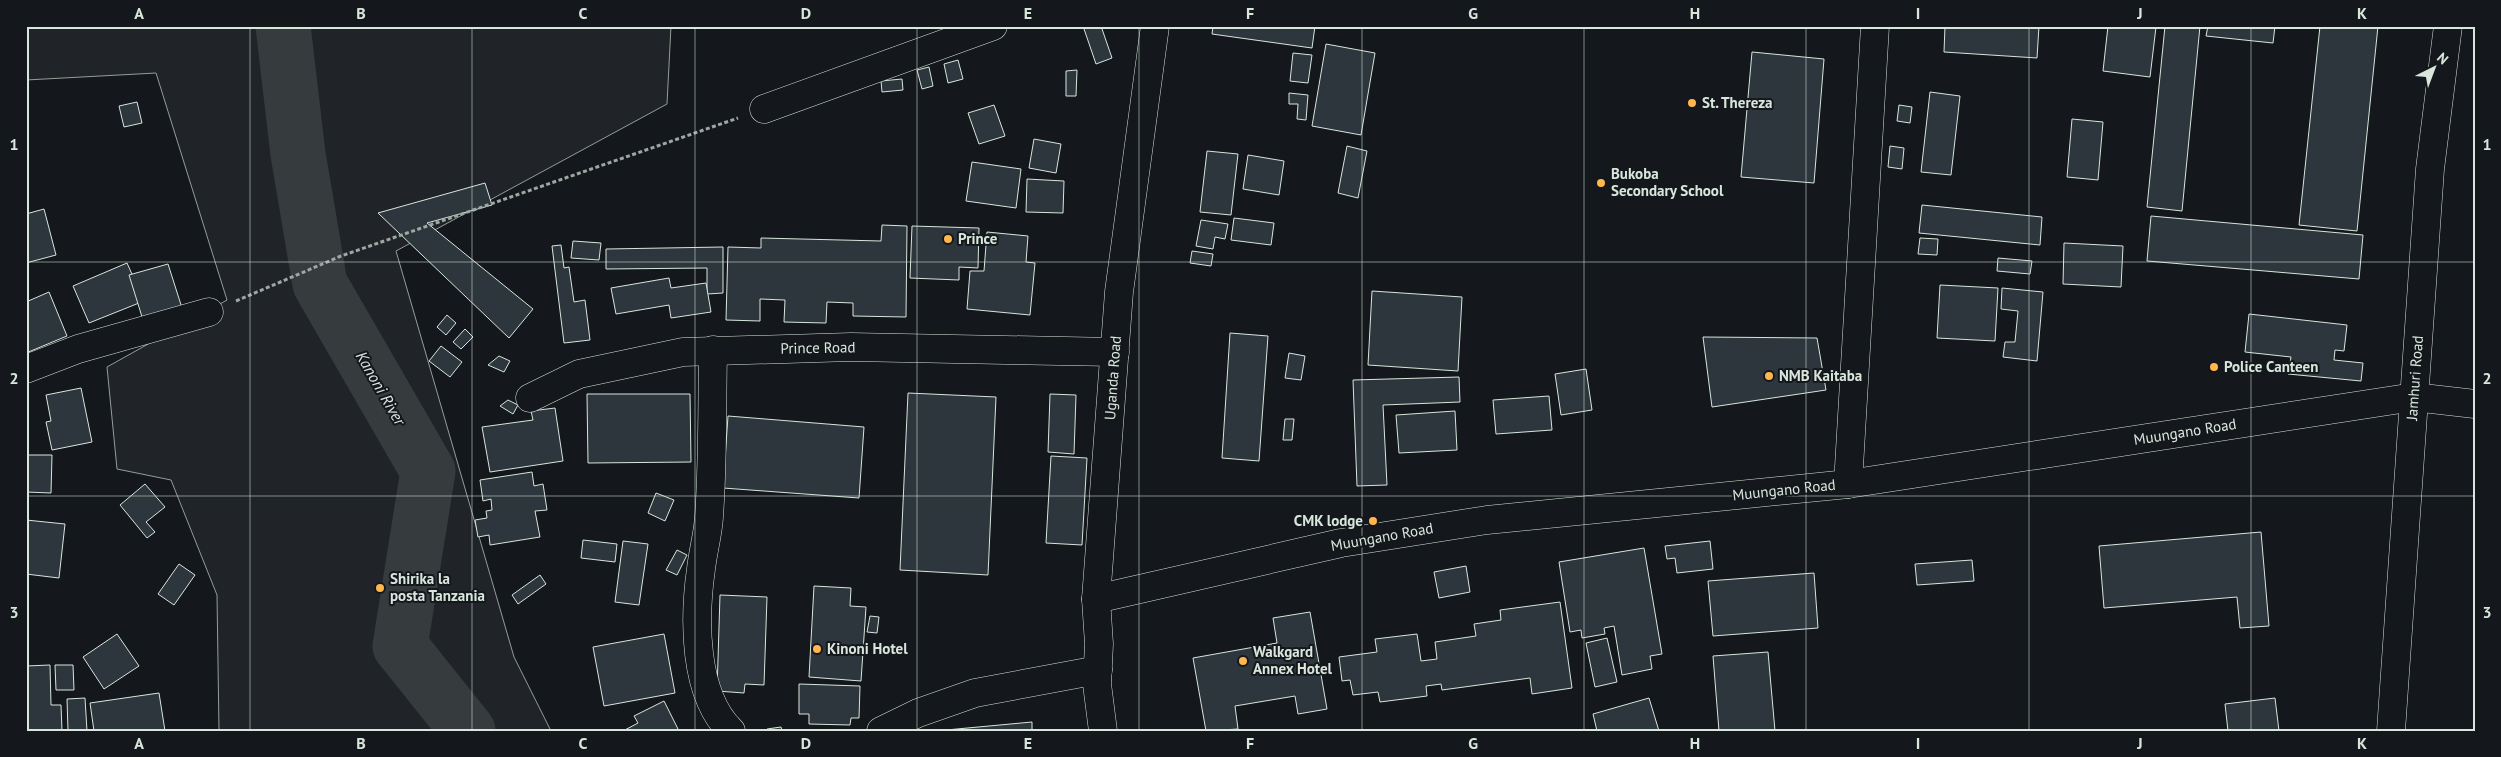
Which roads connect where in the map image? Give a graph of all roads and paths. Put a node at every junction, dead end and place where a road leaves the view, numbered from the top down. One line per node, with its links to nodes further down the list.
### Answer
1 (993, 26): 5 (street)
2 (1155, 26): 8 (street, Uganda Road)
3 (1875, 26): 13 (street)
4 (2448, 26): 10 (street, Jamhuri Road)
5 (764, 108): 6 (path)
6 (209, 312): 9 (street)
7 (713, 350): 8 (street, Prince Road); 11 (street, Prince Road); 16 (street)
8 (1115, 352): 14 (street, Uganda Road)
9 (26, 369)
10 (2414, 397): 12 (street, Muungano Road); 13 (street, Muungano Road); 19 (street, Jamhuri Road)
11 (530, 398)
12 (2475, 404)
13 (1848, 484): 14 (street, Muungano Road)
14 (1096, 599): 15 (street, Uganda Road)
15 (1098, 670): 17 (street); 18 (street, Uganda Road)
16 (731, 731)
17 (881, 731)
18 (1103, 731)
19 (2391, 731)

